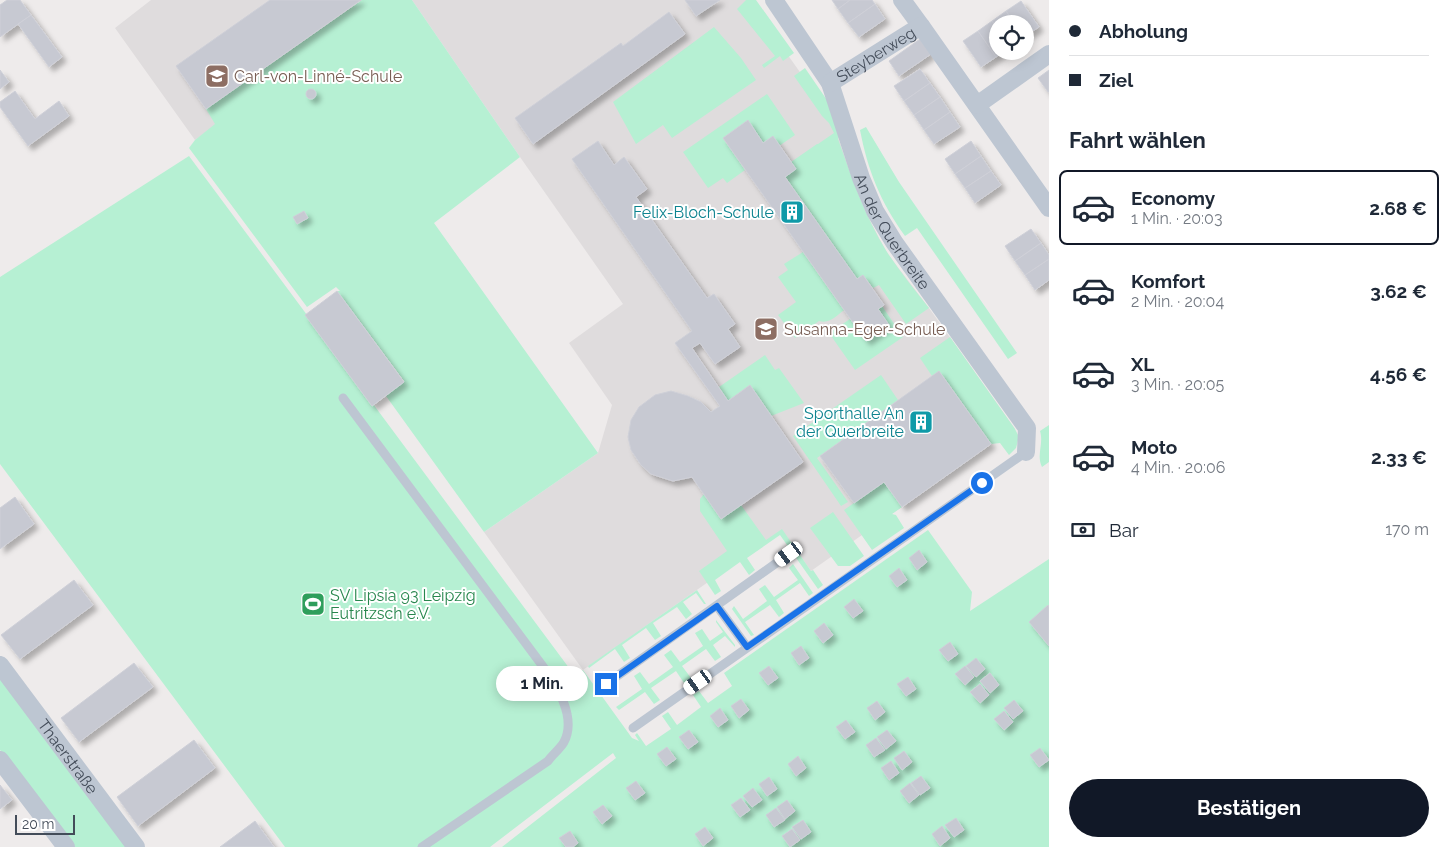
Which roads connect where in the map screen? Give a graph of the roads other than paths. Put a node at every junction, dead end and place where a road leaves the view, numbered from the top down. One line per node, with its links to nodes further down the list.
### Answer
1 (774, 0): 5 (street, An der Querbreite)
2 (902, 0): 3 (street, Steyberweg)
3 (921, 26): 5 (street, Steyberweg); 6 (street, Steyberweg)
4 (1049, 54): 6 (street)
5 (830, 83): 9 (street, An der Querbreite)
6 (976, 105): 7 (street, Steyberweg)
7 (1049, 208)
8 (343, 398): 19 (lane)
9 (1026, 452): 12 (lane)
10 (789, 554): 11 (lane)
11 (717, 606): 12 (lane); 14 (lane)
12 (747, 647): 15 (lane)
13 (0, 664): 18 (street, Thaerstraße)
14 (606, 684)
15 (633, 728)
16 (0, 760): 17 (street)
17 (66, 847)
18 (136, 847)
19 (422, 847)

